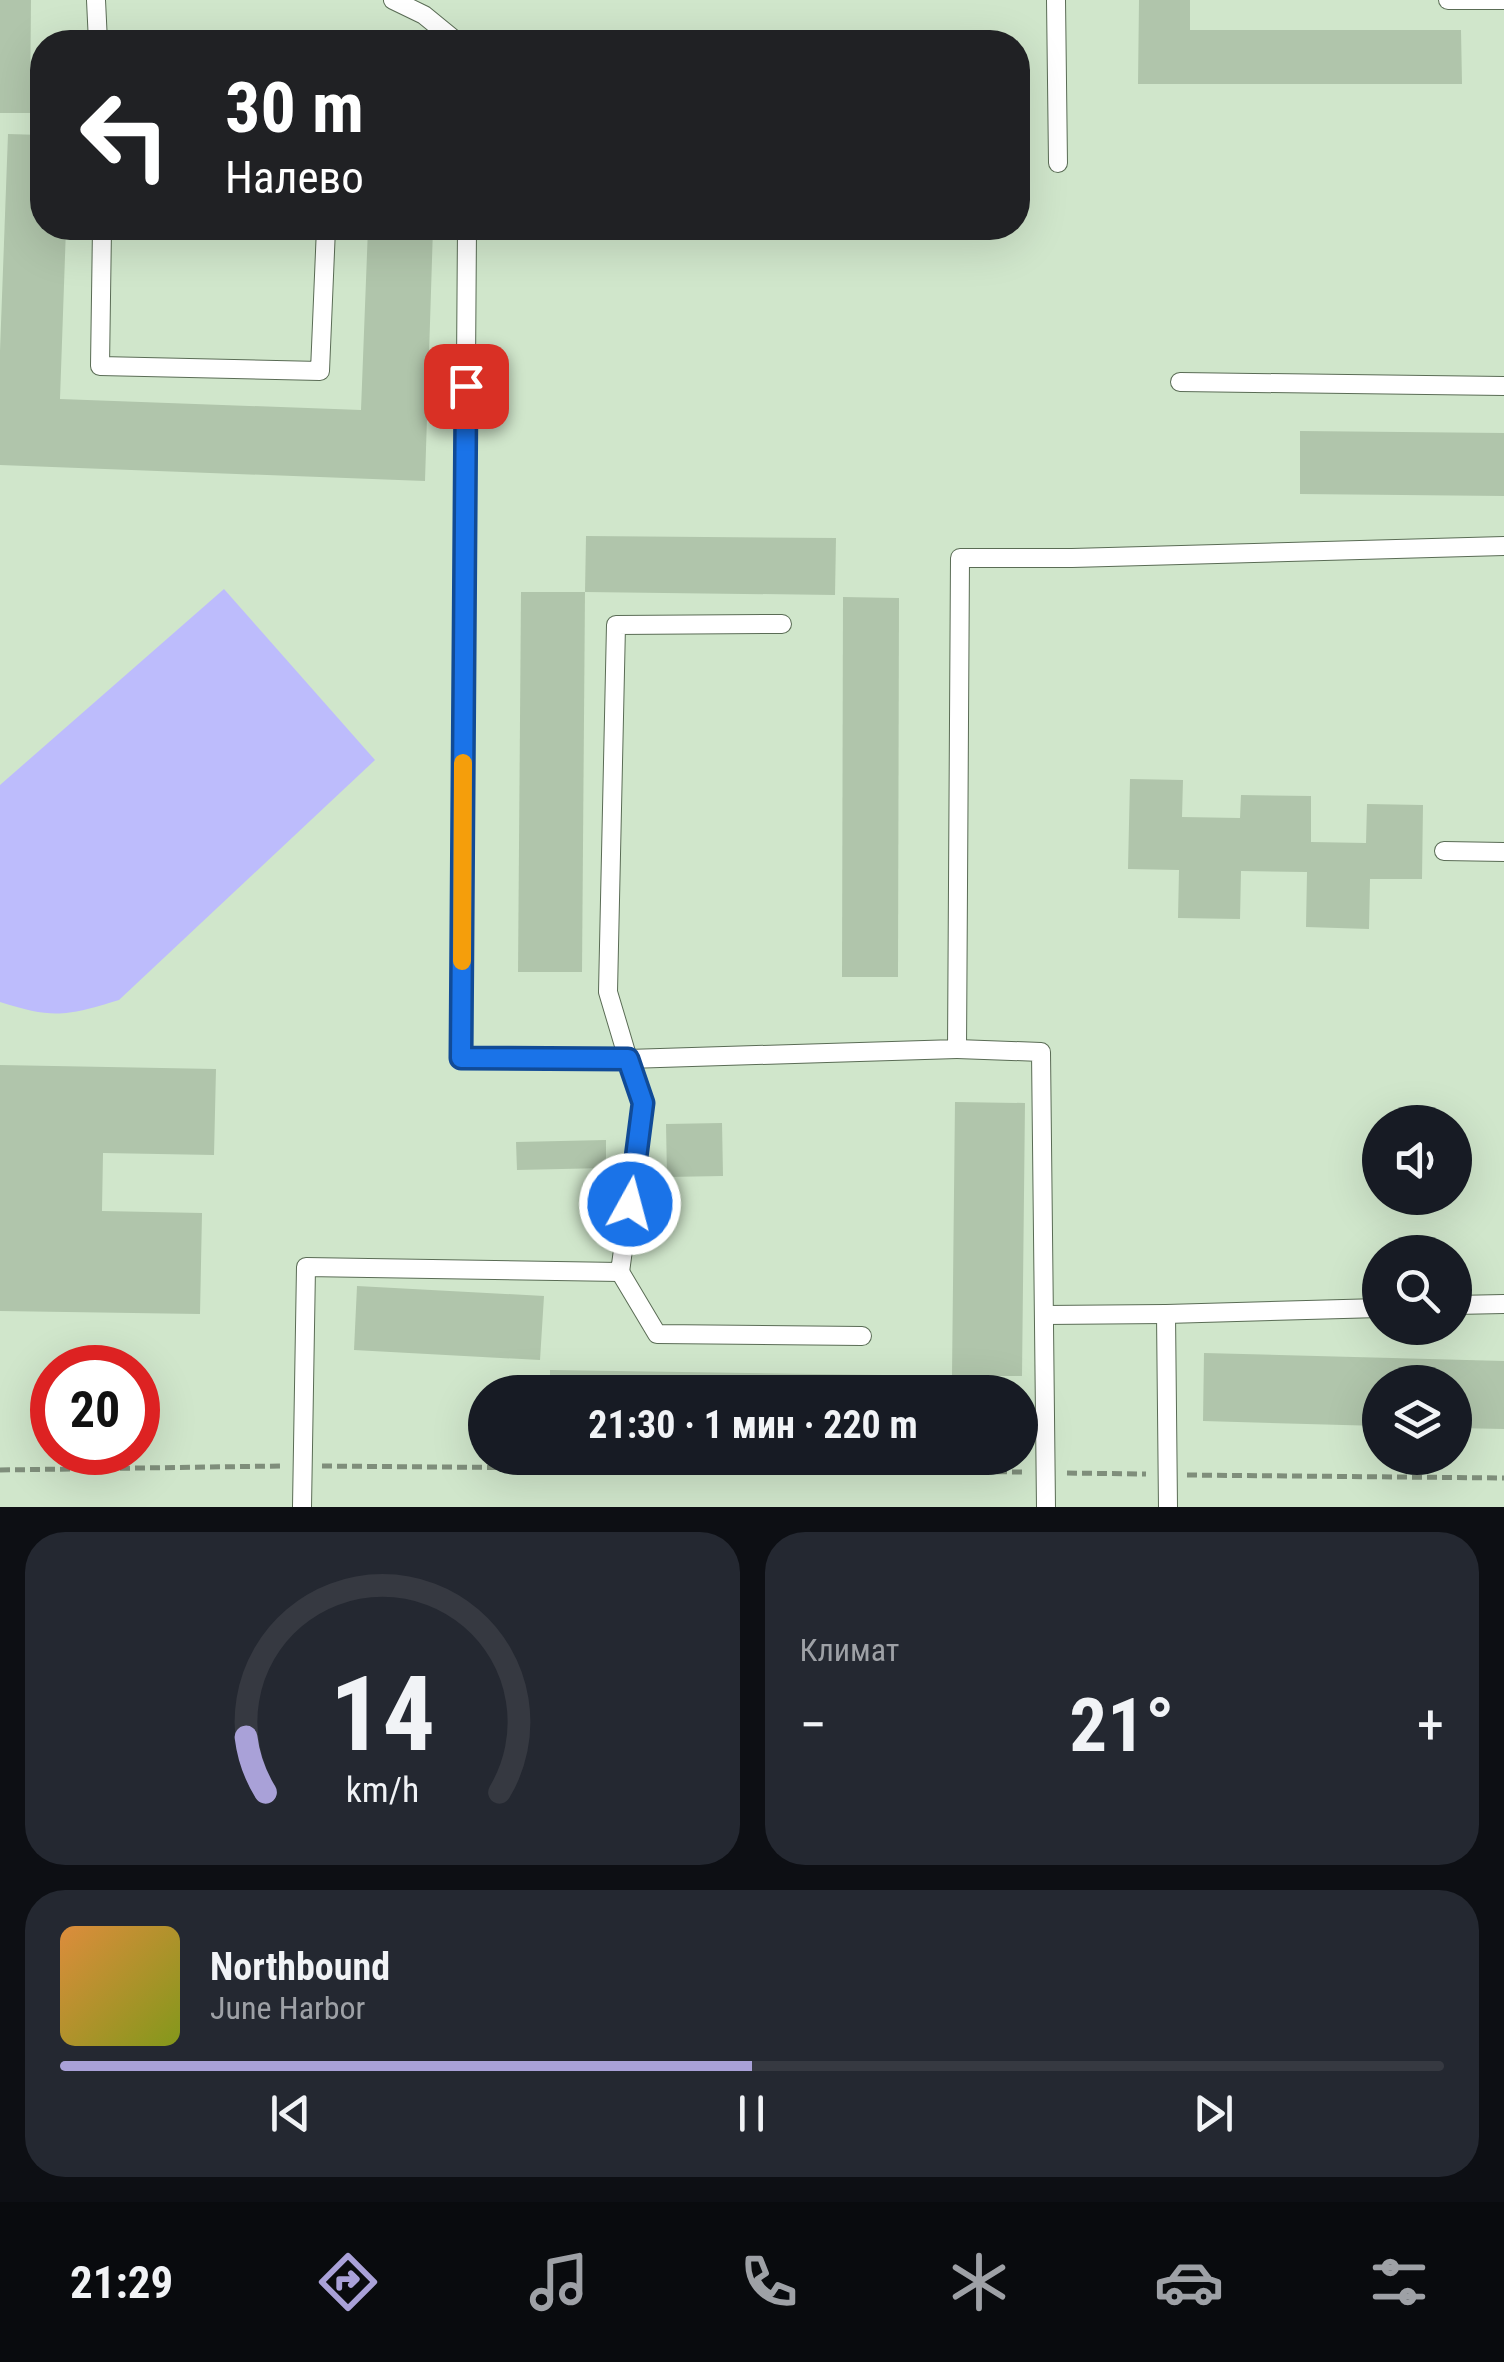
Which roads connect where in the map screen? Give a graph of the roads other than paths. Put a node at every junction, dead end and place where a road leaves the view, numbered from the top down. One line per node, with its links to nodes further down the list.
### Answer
1 (96, 0): 6 (lane)
2 (393, 0): 7 (lane)
3 (1056, 0): 8 (lane)
4 (1448, 0): 5 (lane)
5 (1504, 0)
6 (97, 30)
7 (443, 30)
8 (1058, 162)
9 (102, 240): 10 (lane)
10 (325, 240)
11 (467, 240): 19 (lane)
12 (1180, 382): 13 (lane)
13 (1504, 386)
14 (1504, 546): 18 (lane)
15 (782, 624): 19 (lane)
16 (1444, 852): 17 (lane)
17 (1504, 852)
18 (956, 1049): 19 (lane); 25 (lane)
19 (628, 1059): 20 (lane)
20 (620, 1272): 26 (lane); 27 (lane)
21 (1504, 1304): 22 (lane)
22 (1472, 1305)
23 (1362, 1309): 24 (lane)
24 (1166, 1314): 25 (lane); 29 (lane)
25 (1044, 1315): 28 (lane)
26 (862, 1336)
27 (302, 1507)
28 (1046, 1507)
29 (1168, 1507)

